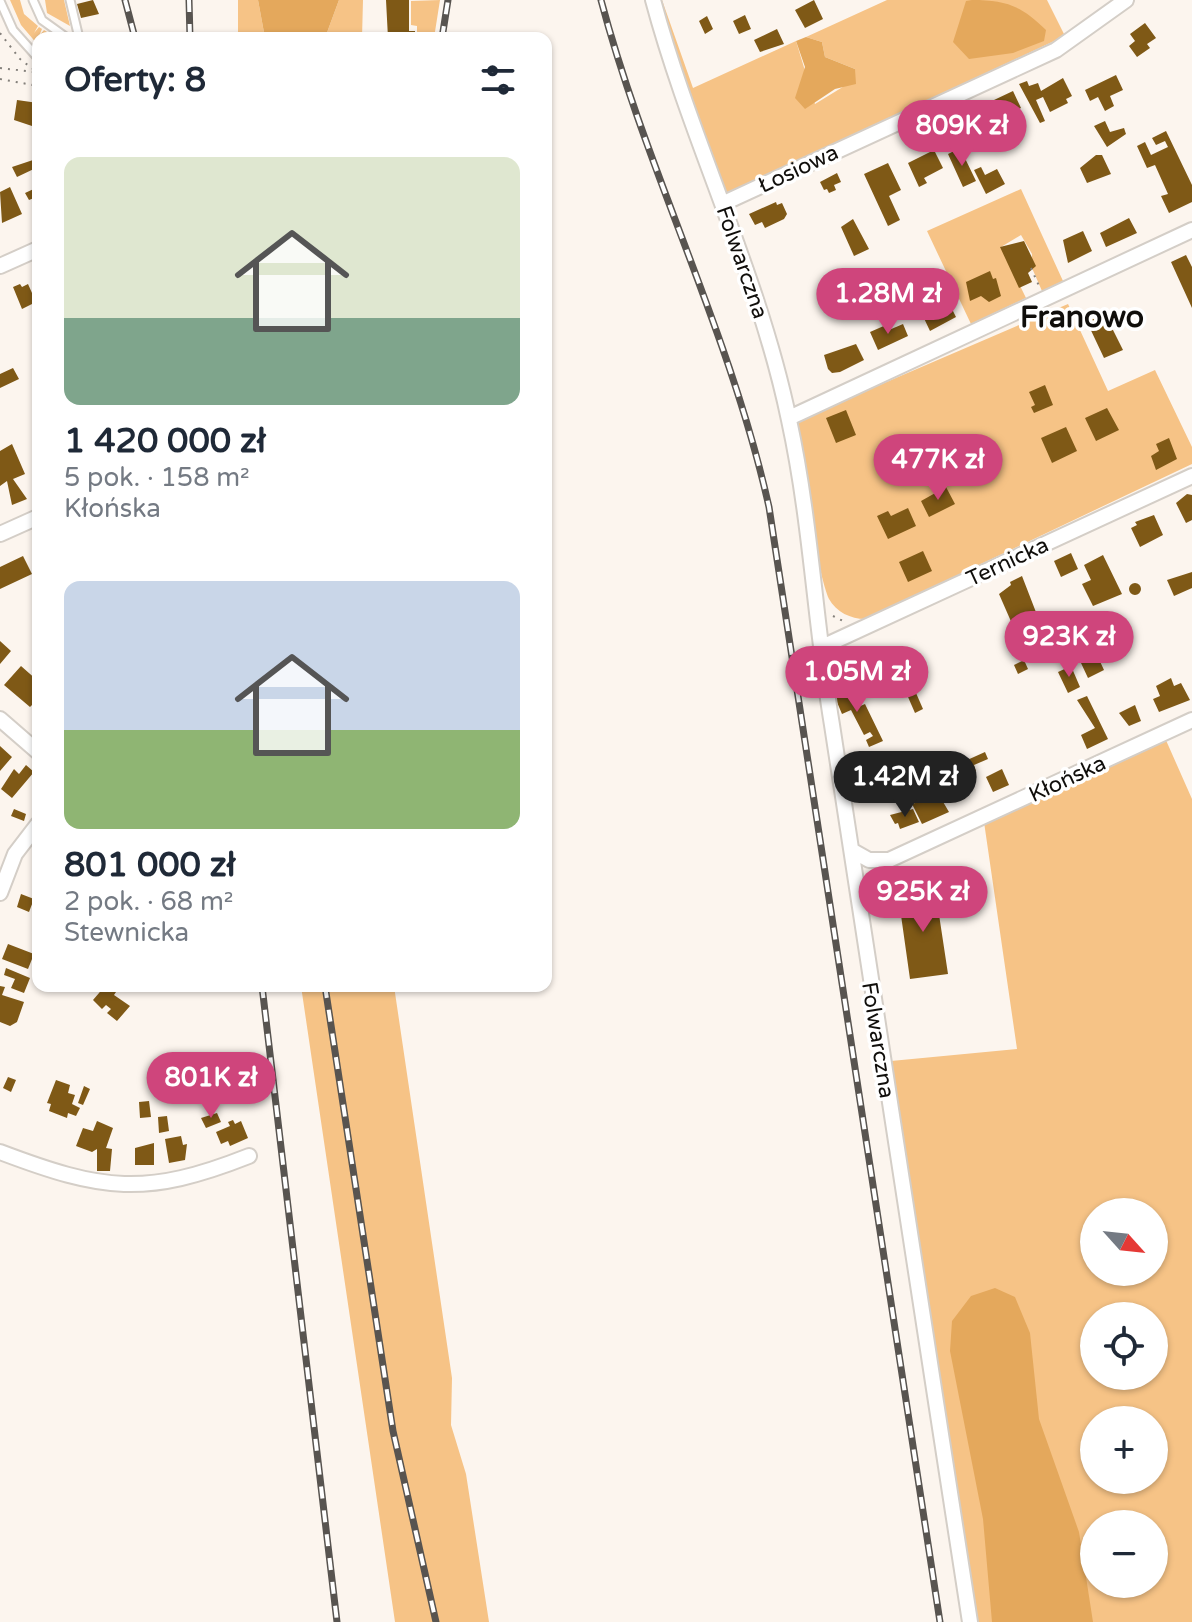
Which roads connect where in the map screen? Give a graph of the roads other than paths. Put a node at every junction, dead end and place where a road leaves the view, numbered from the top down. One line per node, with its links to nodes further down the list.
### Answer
1 (33, 0): 6 (lane)
2 (70, 0): 7 (lane)
3 (653, 0): 9 (street, Folwarczna)
4 (1126, 0): 9 (street, Łosiowa)
5 (0, 1): 8 (lane)
6 (59, 32)
7 (78, 32)
8 (32, 52)
9 (724, 203): 13 (street, Folwarczna)
10 (1192, 230): 13 (street)
11 (32, 252): 12 (street)
12 (0, 266)
13 (789, 418): 17 (street, Folwarczna)
14 (1192, 476): 17 (street, Ternicka)
15 (32, 520): 16 (street)
16 (0, 534)
17 (822, 647): 22 (street, Folwarczna)
18 (0, 719): 20 (street)
19 (1192, 720): 22 (street, Kłońska)
20 (32, 747)
21 (32, 832): 23 (street)
22 (853, 851): 26 (street, Folwarczna)
23 (0, 893)
24 (0, 1152): 25 (street)
25 (249, 1156)
26 (970, 1622)

